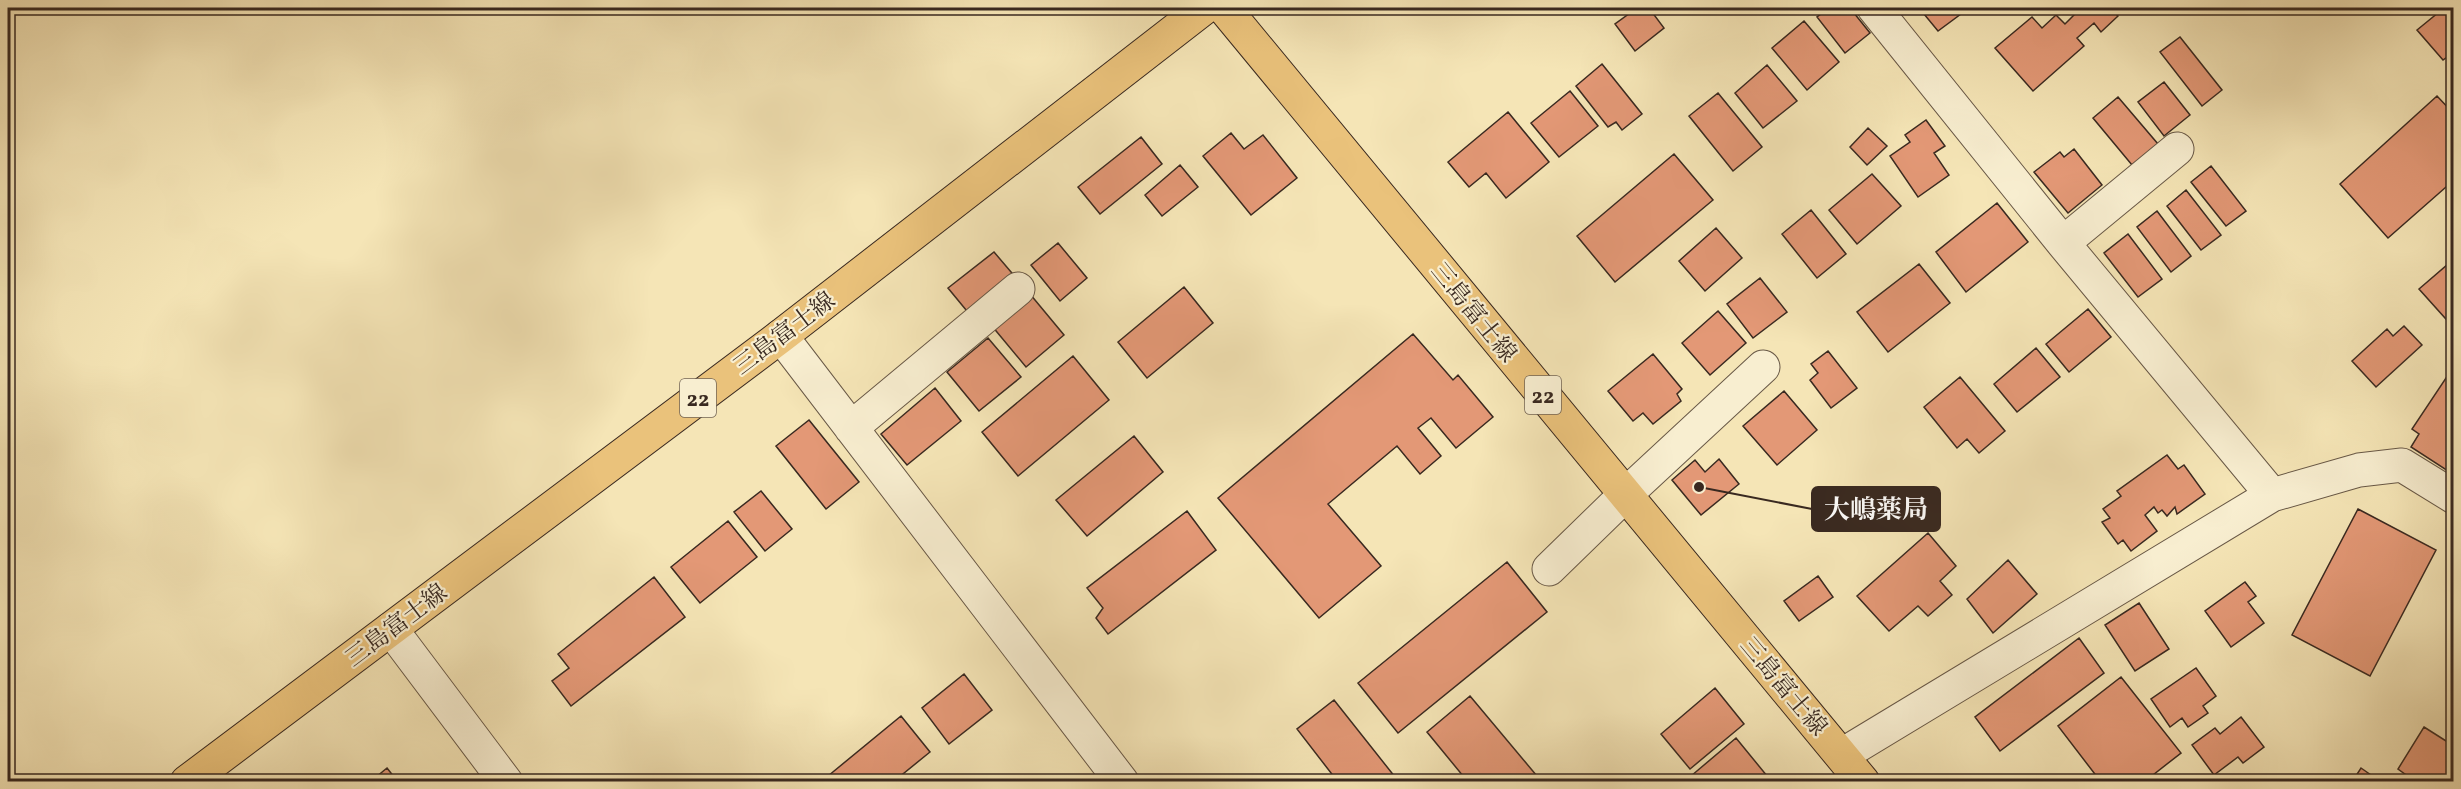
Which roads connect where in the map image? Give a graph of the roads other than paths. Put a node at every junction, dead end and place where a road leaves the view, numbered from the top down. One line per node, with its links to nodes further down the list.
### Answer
1 (1204, 8): 7 (main road, 三島富士線 / 22)
2 (1224, 8): 10 (main road, 三島富士線 / 22)
3 (1874, 8): 5 (street)
4 (2177, 149): 5 (street)
5 (2063, 243): 11 (street)
6 (1018, 289): 9 (street)
7 (781, 336): 9 (street); 14 (main road, 三島富士線 / 22)
8 (1763, 367): 10 (street)
9 (851, 428): 18 (street)
10 (1625, 495): 13 (street); 15 (main road, 三島富士線 / 22)
11 (2272, 495): 12 (street); 15 (street)
12 (2454, 497)
13 (1549, 569)
14 (391, 629): 16 (main road, 三島富士線 / 22); 17 (street)
15 (1842, 755): 19 (main road, 三島富士線 / 22)
16 (187, 782)
17 (506, 782)
18 (1122, 782)
19 (1863, 782)

